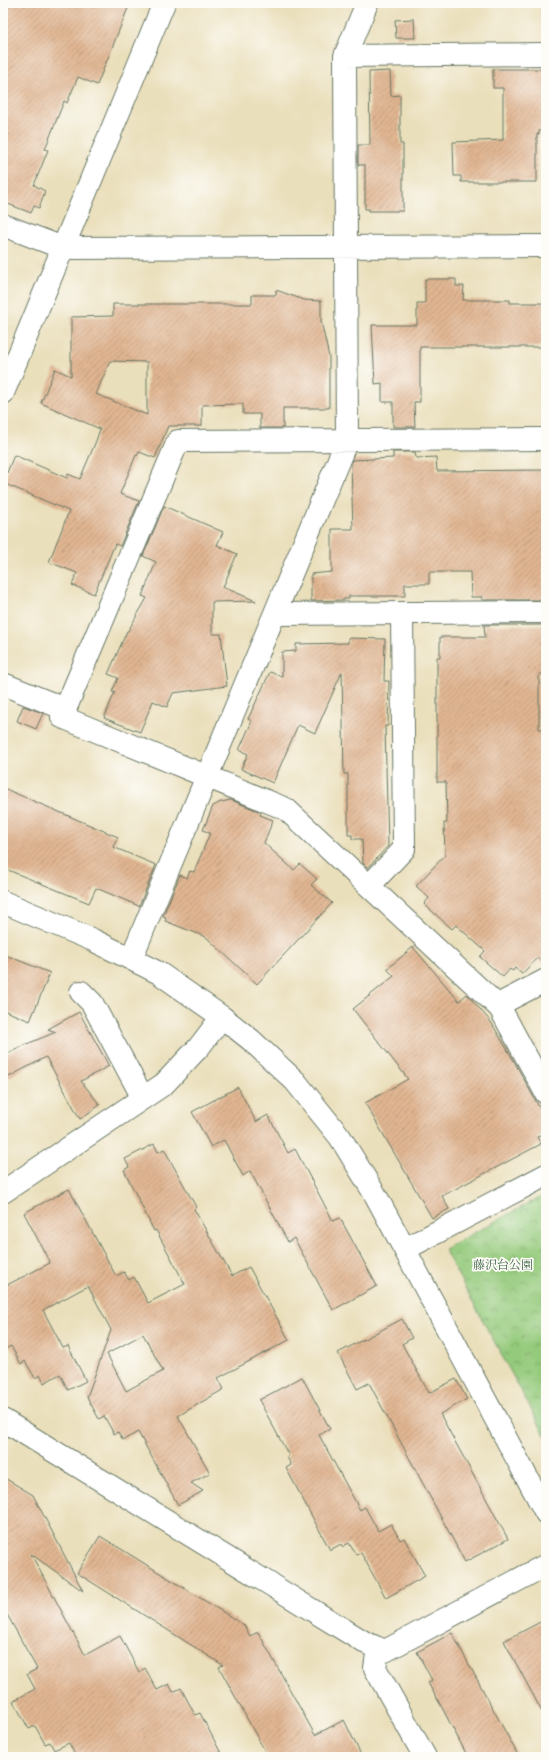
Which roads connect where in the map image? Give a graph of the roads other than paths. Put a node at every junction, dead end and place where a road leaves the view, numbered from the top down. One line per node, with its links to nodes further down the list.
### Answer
1 (164, 3): 7 (street)
2 (367, 3): 4 (street)
3 (546, 54): 4 (street)
4 (345, 56): 8 (street)
5 (3, 225): 7 (street)
6 (546, 246): 8 (street)
7 (62, 248): 8 (street); 9 (street)
8 (346, 248): 11 (street)
9 (3, 393)
10 (546, 439): 11 (street)
11 (347, 440): 14 (street); 16 (street)
12 (546, 612): 13 (street)
13 (402, 613): 14 (street); 18 (street)
14 (275, 614): 17 (street)
15 (3, 684): 16 (street)
16 (65, 709): 17 (street)
17 (207, 776): 18 (street); 20 (street)
18 (369, 886): 23 (street)
19 (3, 902): 20 (street)
20 (131, 959): 24 (street)
21 (546, 980): 23 (street)
22 (81, 992): 26 (street)
23 (498, 1005): 25 (street)
24 (222, 1017): 26 (street); 29 (street)
25 (546, 1093)
26 (143, 1098): 28 (street)
27 (546, 1175): 29 (street)
28 (3, 1192)
29 (405, 1249): 31 (street)
30 (3, 1420): 33 (street)
31 (546, 1513)
32 (546, 1565): 33 (street)
33 (378, 1648): 34 (street)
34 (424, 1757)

